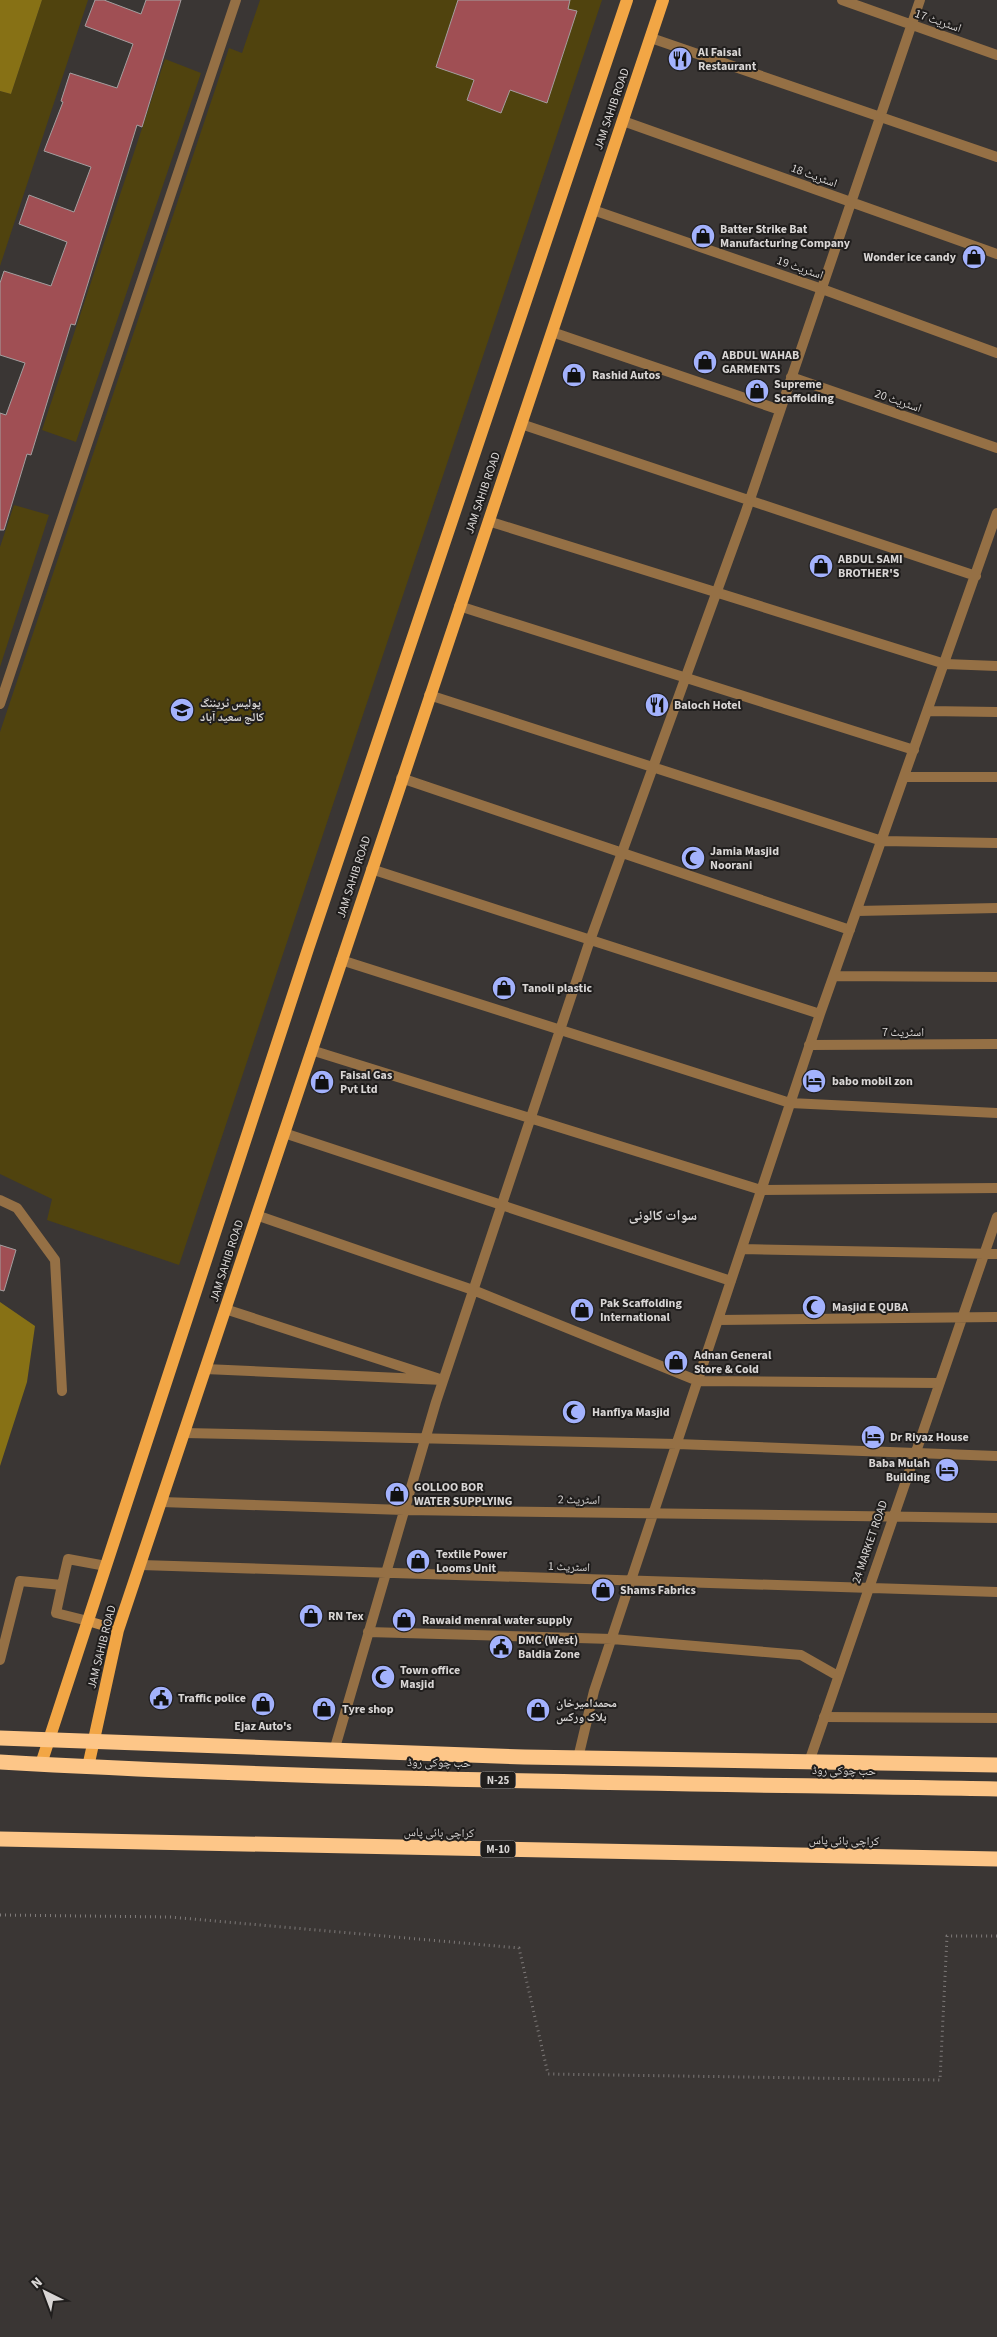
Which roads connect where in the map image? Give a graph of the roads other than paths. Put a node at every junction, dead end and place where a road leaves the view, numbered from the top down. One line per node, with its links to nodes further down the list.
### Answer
1 (236, 0): 34 (street)
2 (627, 0): 93 (main road, JAM SAHIB ROAD)
3 (664, 0): 7 (main road, JAM SAHIB ROAD)
4 (842, 0): 6 (street, اسٹریٹ 17)
5 (920, 0): 6 (street)
6 (912, 25): 8 (street, اسٹریٹ 17); 9 (street)
7 (651, 38): 9 (street); 10 (main road, JAM SAHIB ROAD)
8 (997, 55)
9 (880, 117): 11 (street); 12 (street)
10 (623, 121): 12 (street, اسٹریٹ 18); 13 (main road, JAM SAHIB ROAD)
11 (997, 157)
12 (851, 202): 14 (street, اسٹریٹ 18); 15 (street)
13 (593, 210): 15 (street, اسٹریٹ 19); 16 (main road, JAM SAHIB ROAD)
14 (997, 254)
15 (822, 289): 17 (street, اسٹریٹ 19); 18 (street)
16 (552, 332): 19 (street); 20 (main road, JAM SAHIB ROAD)
17 (997, 354)
18 (791, 377): 19 (street); 21 (street, اسٹریٹ 20)
19 (780, 410): 22 (street)
20 (521, 424): 22 (street); 24 (main road, JAM SAHIB ROAD)
21 (997, 448)
22 (750, 500): 27 (street); 28 (street)
23 (997, 513): 25 (street)
24 (488, 521): 28 (street); 29 (main road, JAM SAHIB ROAD)
25 (986, 546): 26 (street); 27 (street)
26 (997, 550)
27 (976, 576): 30 (street)
28 (716, 592): 30 (street); 32 (street)
29 (460, 606): 32 (street); 33 (main road, JAM SAHIB ROAD)
30 (945, 664): 31 (street); 35 (street)
31 (997, 666)
32 (686, 678): 37 (street); 38 (street)
33 (429, 695): 38 (street); 41 (main road, JAM SAHIB ROAD)
34 (0, 704)
35 (928, 711): 36 (street); 37 (street)
36 (997, 712)
37 (914, 750): 39 (street)
38 (653, 768): 42 (street); 44 (street)
39 (905, 777): 40 (street); 42 (street)
40 (997, 777)
41 (401, 778): 44 (street); 45 (main road, JAM SAHIB ROAD)
42 (882, 842): 43 (street); 47 (street)
43 (997, 843)
44 (622, 853): 48 (street); 49 (street)
45 (371, 869): 49 (street); 50 (main road, JAM SAHIB ROAD)
46 (997, 908): 47 (street)
47 (857, 911): 48 (street)
48 (850, 930): 51 (street)
49 (590, 940): 53 (street); 54 (street)
50 (341, 960): 54 (street); 57 (main road, JAM SAHIB ROAD)
51 (834, 976): 52 (street); 53 (street)
52 (997, 977)
53 (820, 1014): 56 (street)
54 (560, 1030): 58 (street); 60 (street)
55 (997, 1044): 56 (street, اسٹریٹ 7)
56 (810, 1045): 58 (street)
57 (311, 1050): 60 (street); 61 (main road, JAM SAHIB ROAD)
58 (790, 1103): 59 (street); 63 (street)
59 (997, 1113)
60 (531, 1118): 63 (street); 65 (street)
61 (284, 1133): 65 (street); 66 (main road, JAM SAHIB ROAD)
62 (997, 1188): 63 (street)
63 (761, 1190): 68 (street)
64 (0, 1200): 81 (street)
65 (502, 1205): 71 (street); 72 (street)
66 (256, 1216): 72 (street); 73 (main road, JAM SAHIB ROAD)
67 (997, 1218): 69 (street, 24 MARKET ROAD)
68 (742, 1249): 69 (street); 71 (street)
69 (984, 1254): 70 (street); 75 (street, 24 MARKET ROAD)
70 (997, 1254)
71 (731, 1281): 76 (street)
72 (473, 1290): 78 (street); 79 (street)
73 (225, 1310): 77 (main road, JAM SAHIB ROAD); 78 (street)
74 (997, 1317): 75 (street)
75 (962, 1318): 76 (street); 80 (street, 24 MARKET ROAD)
76 (718, 1320): 79 (street)
77 (205, 1369): 78 (street); 82 (main road, JAM SAHIB ROAD)
78 (443, 1380): 83 (street)
79 (698, 1381): 80 (street); 84 (street)
80 (939, 1383): 85 (street, 24 MARKET ROAD)
81 (62, 1391)
82 (184, 1433): 83 (street); 87 (main road, JAM SAHIB ROAD)
83 (425, 1438): 84 (street); 88 (street)
84 (677, 1444): 85 (street); 89 (street)
85 (915, 1452): 86 (street); 90 (street, 24 MARKET ROAD)
86 (997, 1456)
87 (161, 1502): 88 (street, اسٹریٹ 2); 92 (main road, JAM SAHIB ROAD)
88 (404, 1510): 89 (street, اسٹریٹ 2); 94 (street)
89 (654, 1513): 90 (street, اسٹریٹ 2); 95 (street)
90 (892, 1517): 91 (street, اسٹریٹ 2); 97 (street, 24 MARKET ROAD)
91 (997, 1518)
92 (140, 1565): 94 (street, اسٹریٹ 1); 100 (main road, JAM SAHIB ROAD)
93 (106, 1566): 96 (street); 99 (main road, JAM SAHIB ROAD)
94 (385, 1574): 95 (street, اسٹریٹ 1); 101 (street)
95 (631, 1582): 97 (street, اسٹریٹ 1); 102 (street)
96 (62, 1585): 99 (street); 103 (street)
97 (867, 1588): 98 (street, اسٹریٹ 1); 104 (street, 24 MARKET ROAD)
98 (997, 1592)
99 (88, 1620): 100 (main road); 108 (main road, JAM SAHIB ROAD)
100 (118, 1630): 109 (main road, JAM SAHIB ROAD)
101 (368, 1632): 102 (street); 110 (street)
102 (612, 1639): 104 (street); 111 (street)
103 (0, 1660)
104 (838, 1676): 105 (street, 24 MARKET ROAD)
105 (824, 1717): 106 (street); 113 (street, 24 MARKET ROAD)
106 (997, 1718)
107 (0, 1738): 108 (highway, حب چوکی روڈ / N-25)
108 (50, 1740): 109 (highway, حب چوکی روڈ / N-25); 114 (main road, JAM SAHIB ROAD)
109 (94, 1742): 110 (highway, حب چوکی روڈ / N-25); 116 (main road, JAM SAHIB ROAD)
110 (334, 1751): 111 (highway, حب چوکی روڈ / N-25)
111 (578, 1758): 113 (highway, حب چوکی روڈ / N-25)
112 (0, 1762): 114 (highway, حب چوکی روڈ / N-25)
113 (809, 1762): 115 (highway, حب چوکی روڈ / N-25)
114 (42, 1764): 116 (highway, حب چوکی روڈ / N-25)
115 (997, 1765)
116 (88, 1767): 117 (highway, حب چوکی روڈ / N-25)
117 (997, 1789)
118 (0, 1839): 119 (highway, کراچی بائی پاس / M-10)
119 (997, 1859)

